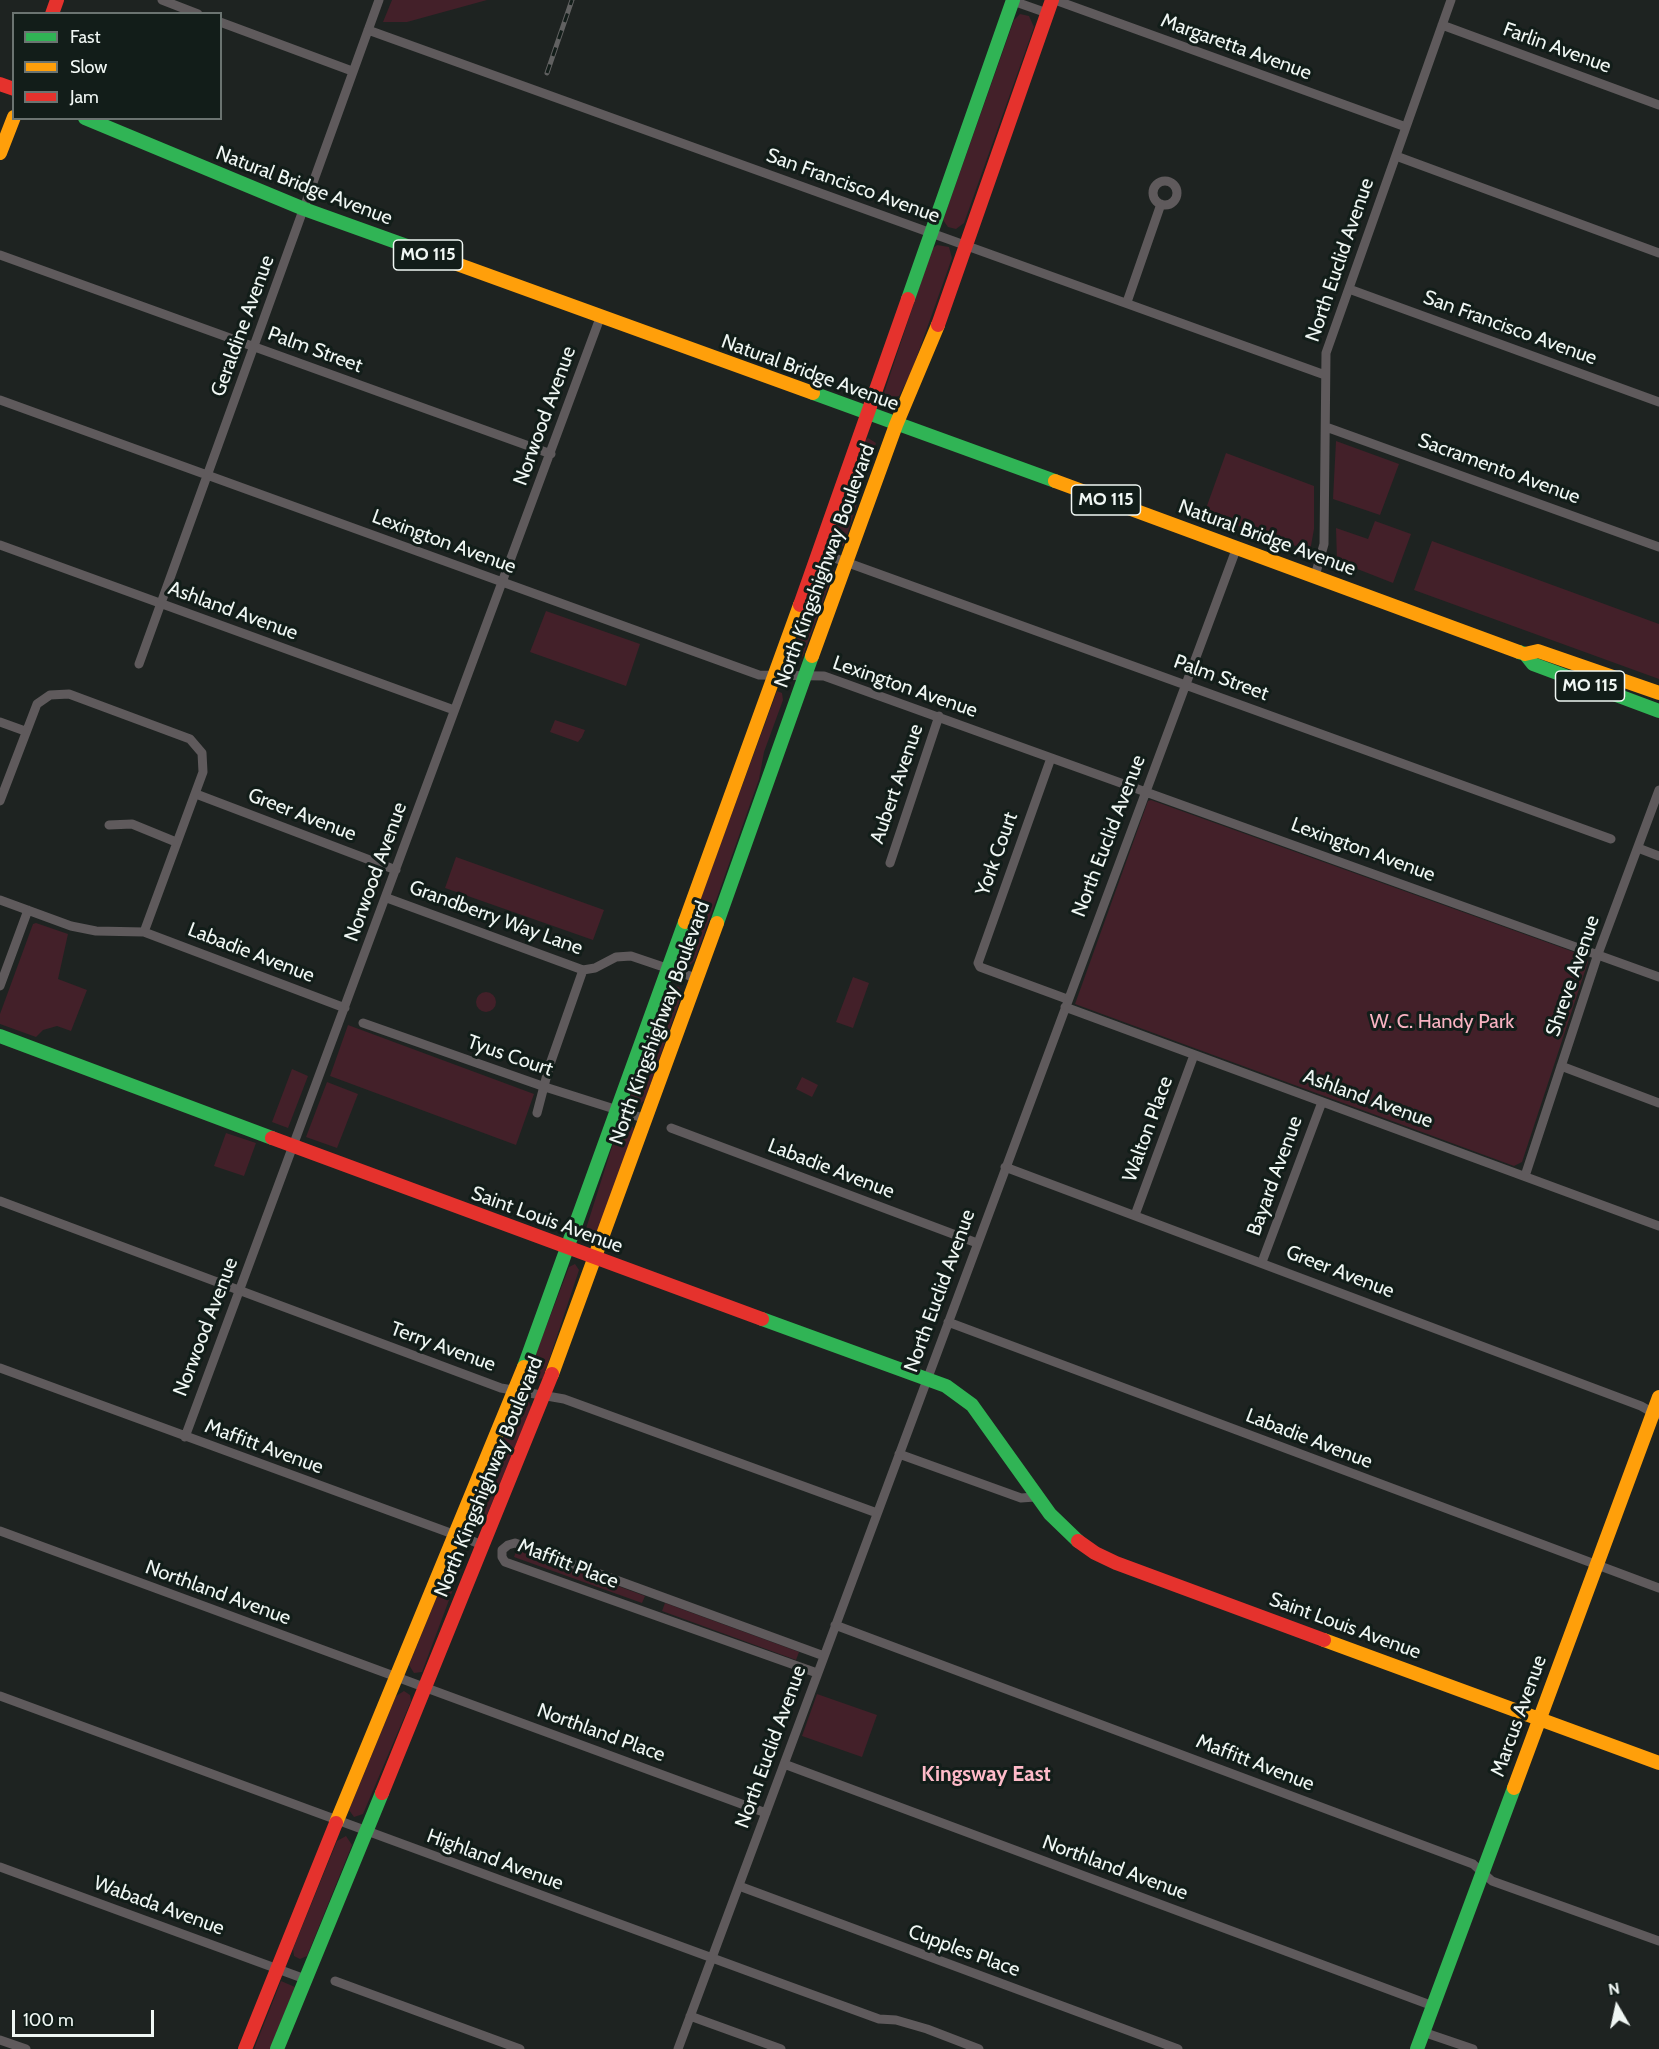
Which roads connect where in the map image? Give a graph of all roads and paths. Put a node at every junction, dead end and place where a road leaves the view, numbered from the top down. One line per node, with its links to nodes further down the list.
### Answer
1 (162, 0): 6 (street)
2 (379, 0): 9 (street, Geraldine Avenue)
3 (1013, 1): 5 (street, Margaretta Avenue); 19 (main road, North Kingshighway Boulevard)
4 (1447, 1): 8 (street, North Euclid Avenue)
5 (1051, 4): 14 (street, Margaretta Avenue); 20 (main road, North Kingshighway Boulevard)
6 (193, 12)
7 (222, 23): 10 (street)
8 (1442, 26): 11 (street, Farlin Avenue); 14 (street, North Euclid Avenue)
9 (368, 30): 10 (street, Geraldine Avenue); 19 (street, San Francisco Avenue)
10 (352, 71): 18 (street, Geraldine Avenue)
11 (1659, 105)
12 (13, 120): 15 (main road)
13 (90, 120): 18 (main road, Natural Bridge Avenue / MO 115)
14 (1406, 127): 16 (street, North Euclid Avenue)
15 (0, 153)
16 (1396, 156): 21 (street); 23 (street, North Euclid Avenue)
17 (1161, 204): 24 (street)
18 (304, 209): 25 (main road, Natural Bridge Avenue / MO 115); 26 (street, Geraldine Avenue)
19 (930, 233): 20 (street, San Francisco Avenue); 30 (main road, North Kingshighway Boulevard)
20 (967, 246): 24 (street, San Francisco Avenue); 31 (main road, North Kingshighway Boulevard)
21 (1659, 253)
22 (0, 255): 26 (street, Palm Street)
23 (1349, 288): 27 (street, North Euclid Avenue); 29 (street, San Francisco Avenue)
24 (1127, 302): 27 (street, San Francisco Avenue)
25 (600, 318): 30 (main road, Natural Bridge Avenue / MO 115); 33 (street, Norwood Avenue)
26 (255, 348): 33 (street, Palm Street); 34 (street, Geraldine Avenue)
27 (1325, 375): 32 (street, North Euclid Avenue)
28 (0, 400): 34 (street, Lexington Avenue)
29 (1659, 402)
30 (866, 414): 31 (main road, Natural Bridge Avenue / MO 115); 38 (main road, North Kingshighway Boulevard)
31 (896, 425): 36 (main road, Natural Bridge Avenue / MO 115); 39 (main road, North Kingshighway Boulevard)
32 (1326, 428): 37 (street, Sacramento Avenue); 40 (street, North Euclid Avenue)
33 (550, 454): 41 (street, Norwood Avenue)
34 (208, 476): 41 (street, Lexington Avenue); 42 (street, Geraldine Avenue)
35 (0, 545): 42 (street, Ashland Avenue)
36 (1237, 547): 40 (main road, Natural Bridge Avenue / MO 115); 47 (street, North Euclid Avenue)
37 (1659, 547)
38 (818, 552): 39 (street, Palm Street); 45 (main road, North Kingshighway Boulevard)
39 (846, 562): 46 (main road, North Kingshighway Boulevard); 47 (street, Palm Street)
40 (1315, 576): 43 (main road, Natural Bridge Avenue / MO 115)
41 (502, 582): 45 (street, Lexington Avenue); 51 (street, Norwood Avenue)
42 (161, 603): 44 (street, Geraldine Avenue); 51 (street, Ashland Avenue)
43 (1525, 654): 48 (main road, Natural Bridge Avenue / MO 115); 49 (main road, Natural Bridge Avenue)
44 (139, 664)
45 (775, 675): 46 (street, Lexington Avenue); 74 (main road, North Kingshighway Boulevard)
46 (806, 676): 53 (street, Lexington Avenue); 77 (main road, North Kingshighway Boulevard)
47 (1186, 684): 58 (street, North Euclid Avenue); 62 (street, Palm Street)
48 (1595, 688): 50 (main road); 52 (main road, Natural Bridge Avenue / MO 115)
49 (1659, 693)
50 (1659, 703)
51 (454, 710): 67 (street, Norwood Avenue)
52 (1659, 711)
53 (939, 716): 56 (street, Lexington Avenue); 66 (street, Aubert Avenue)
54 (0, 722): 55 (street)
55 (25, 731): 59 (street); 60 (street)
56 (1051, 758): 58 (street, Lexington Avenue); 73 (street, York Court)
57 (1659, 790): 64 (street, Shreve Avenue)
58 (1145, 791): 72 (street, Lexington Avenue); 79 (street, North Euclid Avenue)
59 (196, 794): 63 (street); 67 (street, Greer Avenue)
60 (0, 801)
61 (109, 825): 63 (street)
62 (1611, 839)
63 (176, 842): 71 (street)
64 (1638, 848): 65 (street); 72 (street, Shreve Avenue)
65 (1659, 856)
66 (890, 863)
67 (396, 870): 68 (street, Norwood Avenue)
68 (387, 898): 75 (street, Grandberry Way Lane); 80 (street, Norwood Avenue)
69 (0, 900): 70 (street, Labadie Avenue)
70 (28, 910): 71 (street, Labadie Avenue); 78 (street)
71 (144, 932): 80 (street, Labadie Avenue)
72 (1598, 954): 76 (street, Lexington Avenue); 84 (street, Shreve Avenue)
73 (978, 963): 79 (street, Ashland Avenue)
74 (667, 967): 75 (street, Grandberry Way Lane); 77 (street, Grandberry Way Lane); 88 (main road, North Kingshighway Boulevard)
75 (583, 970): 85 (street)
76 (1659, 977)
77 (696, 978): 90 (main road, North Kingshighway Boulevard)
78 (0, 986)
79 (1066, 1003): 83 (street, Ashland Avenue); 93 (street, North Euclid Avenue)
80 (345, 1008): 92 (street, Norwood Avenue)
81 (363, 1023): 85 (street, Tyus Court)
82 (0, 1036): 92 (main road, Saint Louis Avenue)
83 (1194, 1055): 86 (street, Ashland Avenue); 96 (street, Walton Place)
84 (1561, 1066): 87 (street); 94 (street, Shreve Avenue)
85 (544, 1087): 88 (street, Tyus Court); 89 (street)
86 (1322, 1102): 94 (street, Ashland Avenue); 101 (street, Bayard Avenue)
87 (1659, 1103)
88 (618, 1110): 90 (street, Tyus Court); 99 (main road, North Kingshighway Boulevard)
89 (537, 1113)
90 (646, 1119): 100 (main road, North Kingshighway Boulevard)
91 (671, 1128): 98 (street, Labadie Avenue)
92 (294, 1147): 99 (main road, Saint Louis Avenue); 102 (street, Norwood Avenue)
93 (1005, 1167): 96 (street, Greer Avenue); 98 (street, North Euclid Avenue)
94 (1525, 1176): 97 (street, Ashland Avenue)
95 (0, 1201): 102 (street, Terry Avenue)
96 (1135, 1215): 101 (street, Greer Avenue)
97 (1659, 1226)
98 (977, 1243): 103 (street, North Euclid Avenue)
99 (567, 1248): 100 (main road, Saint Louis Avenue); 106 (main road, North Kingshighway Boulevard)
100 (596, 1259): 105 (main road, Saint Louis Avenue); 107 (main road, North Kingshighway Boulevard)
101 (1262, 1262): 109 (street, Greer Avenue)
102 (240, 1290): 106 (street, Terry Avenue); 110 (street, Norwood Avenue)
103 (948, 1322): 105 (street, North Euclid Avenue); 117 (street, Labadie Avenue)
104 (0, 1368): 110 (street, Maffitt Avenue)
105 (927, 1378): 111 (street, North Euclid Avenue); 112 (main road, Saint Louis Avenue)
106 (515, 1390): 107 (street, Terry Avenue); 115 (main road, North Kingshighway Boulevard)
107 (544, 1396): 113 (street, Terry Avenue); 116 (main road, North Kingshighway Boulevard)
108 (1659, 1397): 109 (main road, Marcus Avenue)
109 (1656, 1414): 117 (main road, Marcus Avenue)
110 (184, 1437): 115 (street, Maffitt Avenue)
111 (899, 1454): 112 (street); 113 (street, North Euclid Avenue)
112 (1035, 1497): 125 (main road, Saint Louis Avenue)
113 (877, 1514): 119 (street, North Euclid Avenue)
114 (0, 1532): 122 (street, Northland Avenue)
115 (453, 1534): 116 (street, Maffitt Avenue); 122 (main road, North Kingshighway Boulevard)
116 (483, 1545): 123 (main road, North Kingshighway Boulevard)
117 (1595, 1565): 118 (street, Labadie Avenue); 125 (main road, Marcus Avenue)
118 (1659, 1588)
119 (835, 1625): 120 (street, North Euclid Avenue); 132 (street, Maffitt Avenue)
120 (824, 1656): 121 (street, North Euclid Avenue); 121 (street, Maffitt Place)
121 (818, 1673): 127 (street, North Euclid Avenue)
122 (395, 1677): 123 (street, Northland Avenue); 129 (main road, North Kingshighway Boulevard)
123 (424, 1688): 128 (street, Northland Place); 130 (main road, North Kingshighway Boulevard)
124 (0, 1696): 129 (street, Highland Avenue)
125 (1539, 1718): 126 (main road, Saint Louis Avenue); 132 (main road, Marcus Avenue)
126 (1659, 1763)
127 (784, 1764): 128 (street, North Euclid Avenue); 139 (street, Northland Avenue)
128 (766, 1813): 133 (street, North Euclid Avenue)
129 (337, 1821): 130 (street, Highland Avenue); 136 (main road, North Kingshighway Boulevard)
130 (366, 1832): 135 (street, Highland Avenue); 137 (main road, North Kingshighway Boulevard)
131 (0, 1867): 136 (street, Wabada Avenue)
132 (1482, 1872): 134 (street, Maffitt Avenue); 139 (main road, Marcus Avenue)
133 (739, 1886): 135 (street, North Euclid Avenue); 150 (street, Cupples Place)
134 (1659, 1941)
135 (712, 1958): 140 (street, North Euclid Avenue); 149 (street, Highland Avenue)
136 (276, 1969): 137 (street, Wabada Avenue); 144 (main road, North Kingshighway Boulevard)
137 (305, 1979): 145 (main road, North Kingshighway Boulevard)
138 (335, 1981): 146 (street)
139 (1433, 2006): 141 (main road, Marcus Avenue)
140 (690, 2016): 147 (street, North Euclid Avenue); 148 (street)
141 (1423, 2032): 151 (main road, Marcus Avenue); 152 (street)
142 (0, 2040): 143 (street)
143 (26, 2049)
144 (245, 2049)
145 (277, 2049)
146 (520, 2049)
147 (678, 2049)
148 (781, 2049)
149 (979, 2049)
150 (1178, 2049)
151 (1417, 2049)
152 (1473, 2049)

